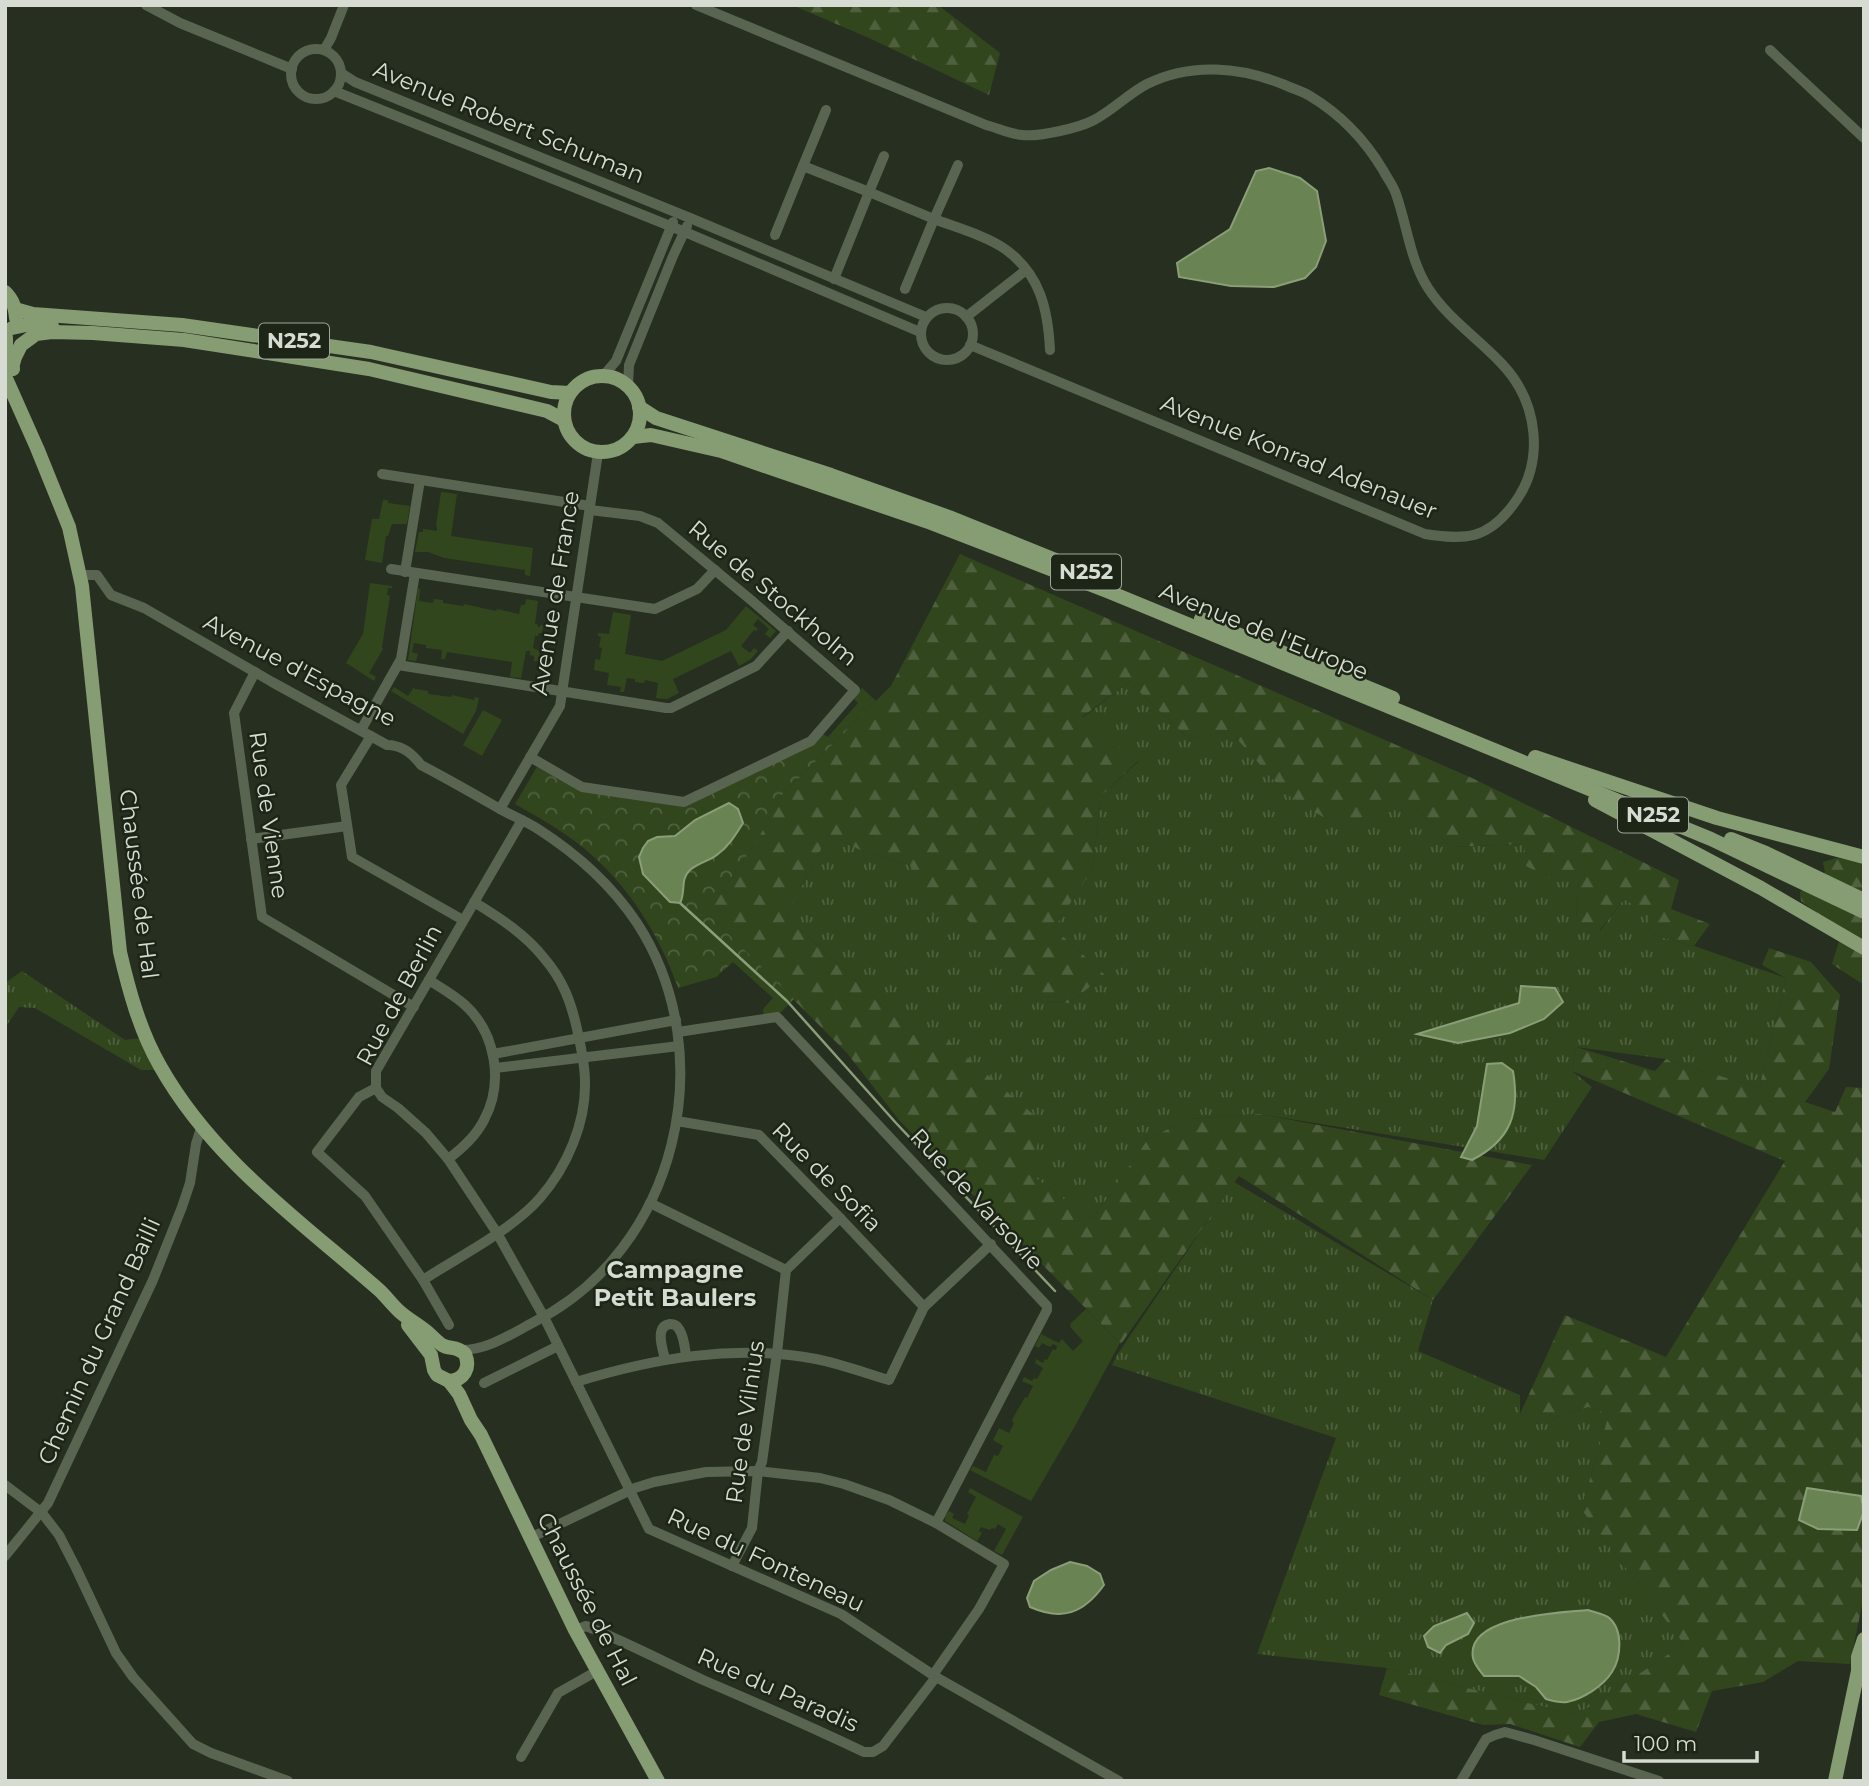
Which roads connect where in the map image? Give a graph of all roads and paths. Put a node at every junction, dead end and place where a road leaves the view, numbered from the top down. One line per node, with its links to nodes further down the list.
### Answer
1 (146, 5): 6 (street)
2 (344, 5): 4 (street)
3 (696, 5): 31 (street, Avenue Konrad Adenauer)
4 (324, 50): 6 (street); 7 (street, Avenue Robert Schuman)
5 (1770, 50): 10 (street)
6 (292, 69): 8 (street, Avenue Robert Schuman)
7 (341, 73): 8 (street, Avenue Robert Schuman); 15 (street, Avenue Robert Schuman)
8 (334, 92): 18 (street, Avenue Robert Schuman)
9 (826, 110): 13 (street)
10 (1864, 138)
11 (884, 156): 14 (street)
12 (958, 165): 17 (street)
13 (803, 166): 14 (street); 20 (street)
14 (869, 192): 17 (street); 22 (street)
15 (677, 213): 16 (street, Avenue Robert Schuman); 18 (street)
16 (690, 218): 19 (street); 22 (street, Avenue Robert Schuman)
17 (934, 219): 21 (street); 23 (street)
18 (671, 227): 19 (street, Avenue Robert Schuman); 34 (street)
19 (685, 232): 28 (street, Avenue Robert Schuman); 35 (street)
20 (775, 235)
21 (1026, 270): 27 (street); 32 (street)
22 (834, 279): 26 (street, Avenue Robert Schuman)
23 (905, 289)
24 (5, 292): 25 (main road)
25 (15, 309): 30 (main road, Chaussée de Hal); 36 (main road, N252)
26 (926, 317): 27 (street); 28 (street)
27 (966, 317): 31 (street)
28 (920, 332): 31 (street)
29 (93, 333): 30 (main road, N252); 33 (main road); 38 (main road, N252)
30 (8, 334): 33 (main road, Chaussée de Hal)
31 (970, 345)
32 (1050, 350)
33 (9, 372): 47 (main road, Chaussée de Hal)
34 (603, 376): 35 (main road); 36 (main road)
35 (628, 386): 37 (main road)
36 (570, 393): 38 (main road)
37 (639, 407): 39 (main road); 55 (main road, Avenue de l'Europe / N252)
38 (564, 420): 40 (main road)
39 (633, 437): 40 (main road); 53 (main road, Avenue de l'Europe / N252)
40 (598, 453): 43 (street, Avenue de France)
41 (382, 474): 42 (street, Rue de Stockholm)
42 (419, 480): 43 (street, Rue de Stockholm); 46 (street)
43 (590, 508): 45 (street, Rue de Stockholm); 48 (street, Avenue de France)
44 (391, 569): 46 (street)
45 (715, 570): 48 (street); 49 (street, Rue de Stockholm)
46 (410, 572): 48 (street); 50 (street)
47 (80, 575): 51 (street, Avenue d'Espagne); 77 (main road, Chaussée de Hal)
48 (576, 598): 52 (street, Avenue de France)
49 (788, 631): 52 (street); 56 (street, Rue de Stockholm)
50 (398, 665): 52 (street); 54 (street)
51 (255, 672): 54 (street, Avenue d'Espagne); 60 (street, Rue de Vienne)
52 (562, 692): 56 (street, Avenue de France)
53 (1439, 727): 64 (main road, Avenue de l'Europe / N252); 66 (main road)
54 (366, 733): 57 (street, Avenue d'Espagne); 59 (street)
55 (1527, 755): 61 (main road); 62 (main road, Avenue de l'Europe / N252)
56 (530, 757): 57 (street, Avenue de France)
57 (500, 809): 58 (street, Avenue d'Espagne)
58 (522, 820): 63 (street, Rue de Berlin); 69 (street, Avenue d'Espagne)
59 (347, 826): 60 (street); 65 (street)
60 (251, 839): 68 (street, Rue de Vienne)
61 (1864, 857)
62 (1864, 900)
63 (474, 902): 65 (street, Rue de Berlin); 70 (street)
64 (1864, 912)
65 (463, 920): 67 (street, Rue de Berlin)
66 (1864, 948)
67 (429, 981): 68 (street, Rue de Berlin); 72 (street)
68 (414, 1007): 75 (street, Rue de Berlin)
69 (677, 1026): 70 (street); 71 (street, Avenue d'Espagne); 82 (street, Rue de Varsovie)
70 (579, 1038): 72 (street); 73 (street)
71 (679, 1046): 73 (street); 76 (street, Avenue d'Espagne)
72 (493, 1054): 74 (street)
73 (583, 1058): 74 (street); 81 (street)
74 (495, 1068): 78 (street)
75 (376, 1088): 78 (street, Rue de Berlin); 84 (street)
76 (677, 1121): 79 (street, Avenue d'Espagne); 80 (street, Rue de Sofia)
77 (201, 1128): 86 (main road, Chaussée de Hal); 105 (street, Chemin du Grand Bailli)
78 (448, 1160): 81 (street, Rue de Berlin)
79 (650, 1203): 83 (street); 87 (street, Avenue d'Espagne)
80 (840, 1218): 83 (street); 85 (street, Rue de Sofia)
81 (497, 1233): 84 (street); 87 (street, Rue de Berlin)
82 (991, 1244): 85 (street); 106 (street, Rue de Varsovie)
83 (786, 1270): 93 (street, Rue de Vilnius)
84 (423, 1280): 88 (street)
85 (924, 1307): 93 (street)
86 (400, 1312): 90 (main road, Chaussée de Hal); 96 (main road, Chaussée de Hal)
87 (544, 1317): 89 (street, Rue de Berlin); 91 (street, Avenue d'Espagne)
88 (449, 1325)
89 (558, 1346): 99 (street, Rue de Berlin); 100 (street)
90 (444, 1347): 92 (main road, Chaussée de Hal); 96 (main road)
91 (485, 1347): 92 (street); 97 (street)
92 (461, 1350): 97 (main road, Chaussée de Hal)
93 (777, 1353): 94 (street); 102 (street, Rue de Vilnius)
94 (686, 1356): 95 (street); 95 (street)
95 (665, 1359): 99 (street)
96 (433, 1364): 98 (main road, Chaussée de Hal)
97 (466, 1370): 98 (main road); 101 (main road, Chaussée de Hal)
98 (449, 1381): 101 (main road, Chaussée de Hal)
99 (576, 1382): 104 (street, Rue du Fonteneau)
100 (484, 1383)
101 (481, 1435): 107 (main road, Chaussée de Hal)
102 (758, 1471): 104 (street); 106 (street); 109 (street, Rue de Vilnius)
103 (5, 1485): 105 (street)
104 (630, 1491): 107 (street); 109 (street, Rue du Fonteneau)
105 (42, 1513): 108 (street, Chemin du Grand Bailli); 116 (street)
106 (936, 1523): 114 (street, Rue du Paradis)
107 (530, 1538): 110 (main road, Chaussée de Hal)
108 (5, 1556)
109 (732, 1566): 114 (street, Rue du Fonteneau)
110 (575, 1630): 113 (main road, Chaussée de Hal); 114 (street, Rue du Paradis)
111 (1864, 1639): 112 (main road)
112 (1862, 1669): 121 (main road)
113 (597, 1671): 115 (street); 117 (main road, Chaussée de Hal)
114 (935, 1676): 118 (street)
115 (521, 1757)
116 (288, 1781)
117 (658, 1781)
118 (1119, 1781)
119 (1461, 1781): 120 (street)
120 (1659, 1781)
121 (1835, 1781)

